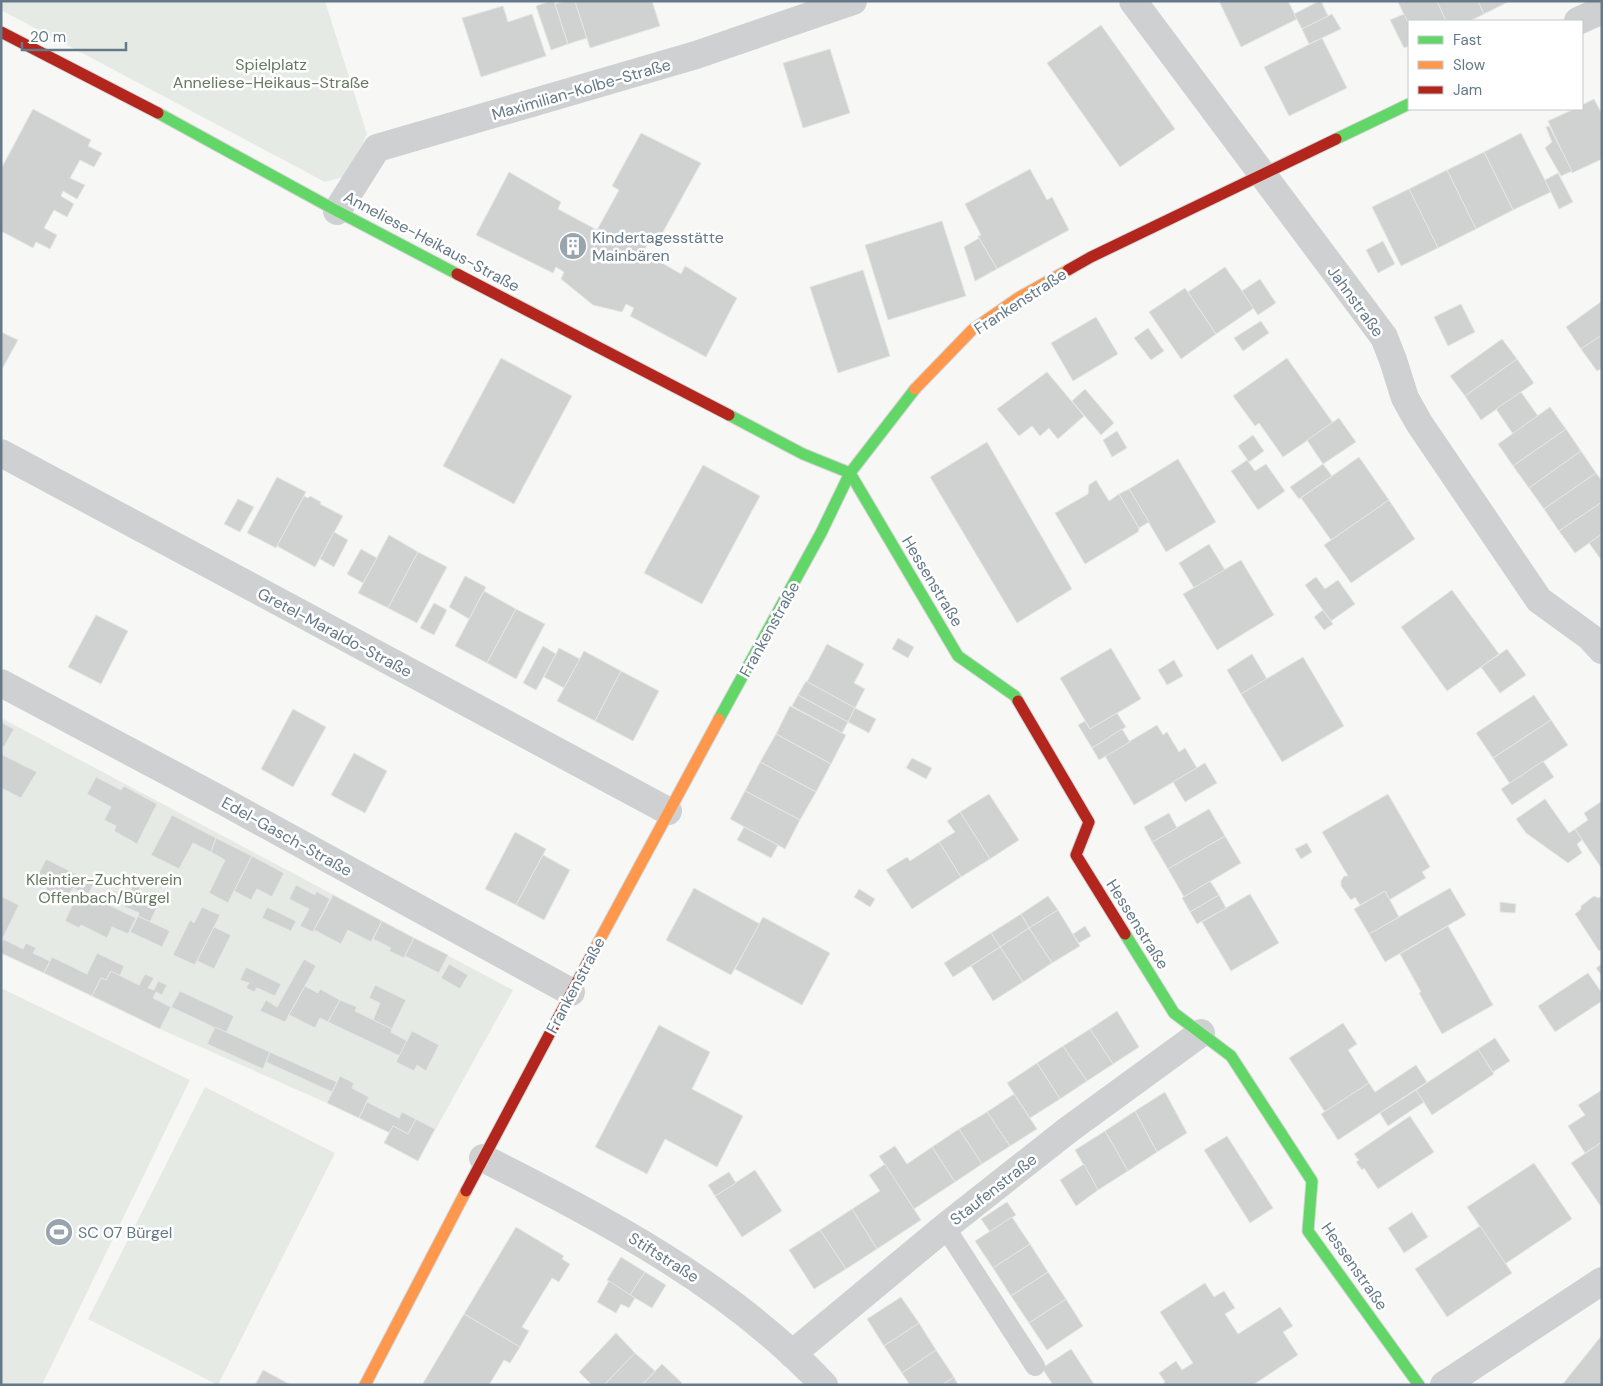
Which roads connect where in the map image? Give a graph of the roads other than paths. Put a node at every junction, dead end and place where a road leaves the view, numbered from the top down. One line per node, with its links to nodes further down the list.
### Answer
1 (853, 1): 8 (street, Maximilian-Kolbe-Straße)
2 (1133, 1): 7 (street, Jahnstraße)
3 (1602, 10): 4 (street)
4 (1580, 20)
5 (1, 32): 8 (street, Anneliese-Heikaus-Straße)
6 (1408, 104): 7 (street, Frankenstraße)
7 (1264, 175): 10 (street, Frankenstraße); 11 (street, Jahnstraße)
8 (337, 211): 10 (street, Anneliese-Heikaus-Straße)
9 (1, 454): 13 (street, Gretel-Maraldo-Straße)
10 (850, 473): 13 (street, Frankenstraße); 15 (street, Hessenstraße)
11 (1602, 650)
12 (1, 683): 14 (street, Edel-Gasch-Straße)
13 (668, 811): 14 (street, Frankenstraße)
14 (571, 992): 16 (street, Frankenstraße)
15 (1201, 1033): 17 (street, Staufenstraße); 23 (street, Hessenstraße)
16 (484, 1158): 19 (street, Stiftstraße); 22 (street, Frankenstraße)
17 (945, 1228): 19 (street, Staufenstraße); 20 (lane)
18 (1602, 1281): 24 (street)
19 (792, 1354): 21 (street, Stiftstraße)
20 (1035, 1366)
21 (821, 1383)
22 (365, 1385)
23 (1419, 1385)
24 (1444, 1385)

